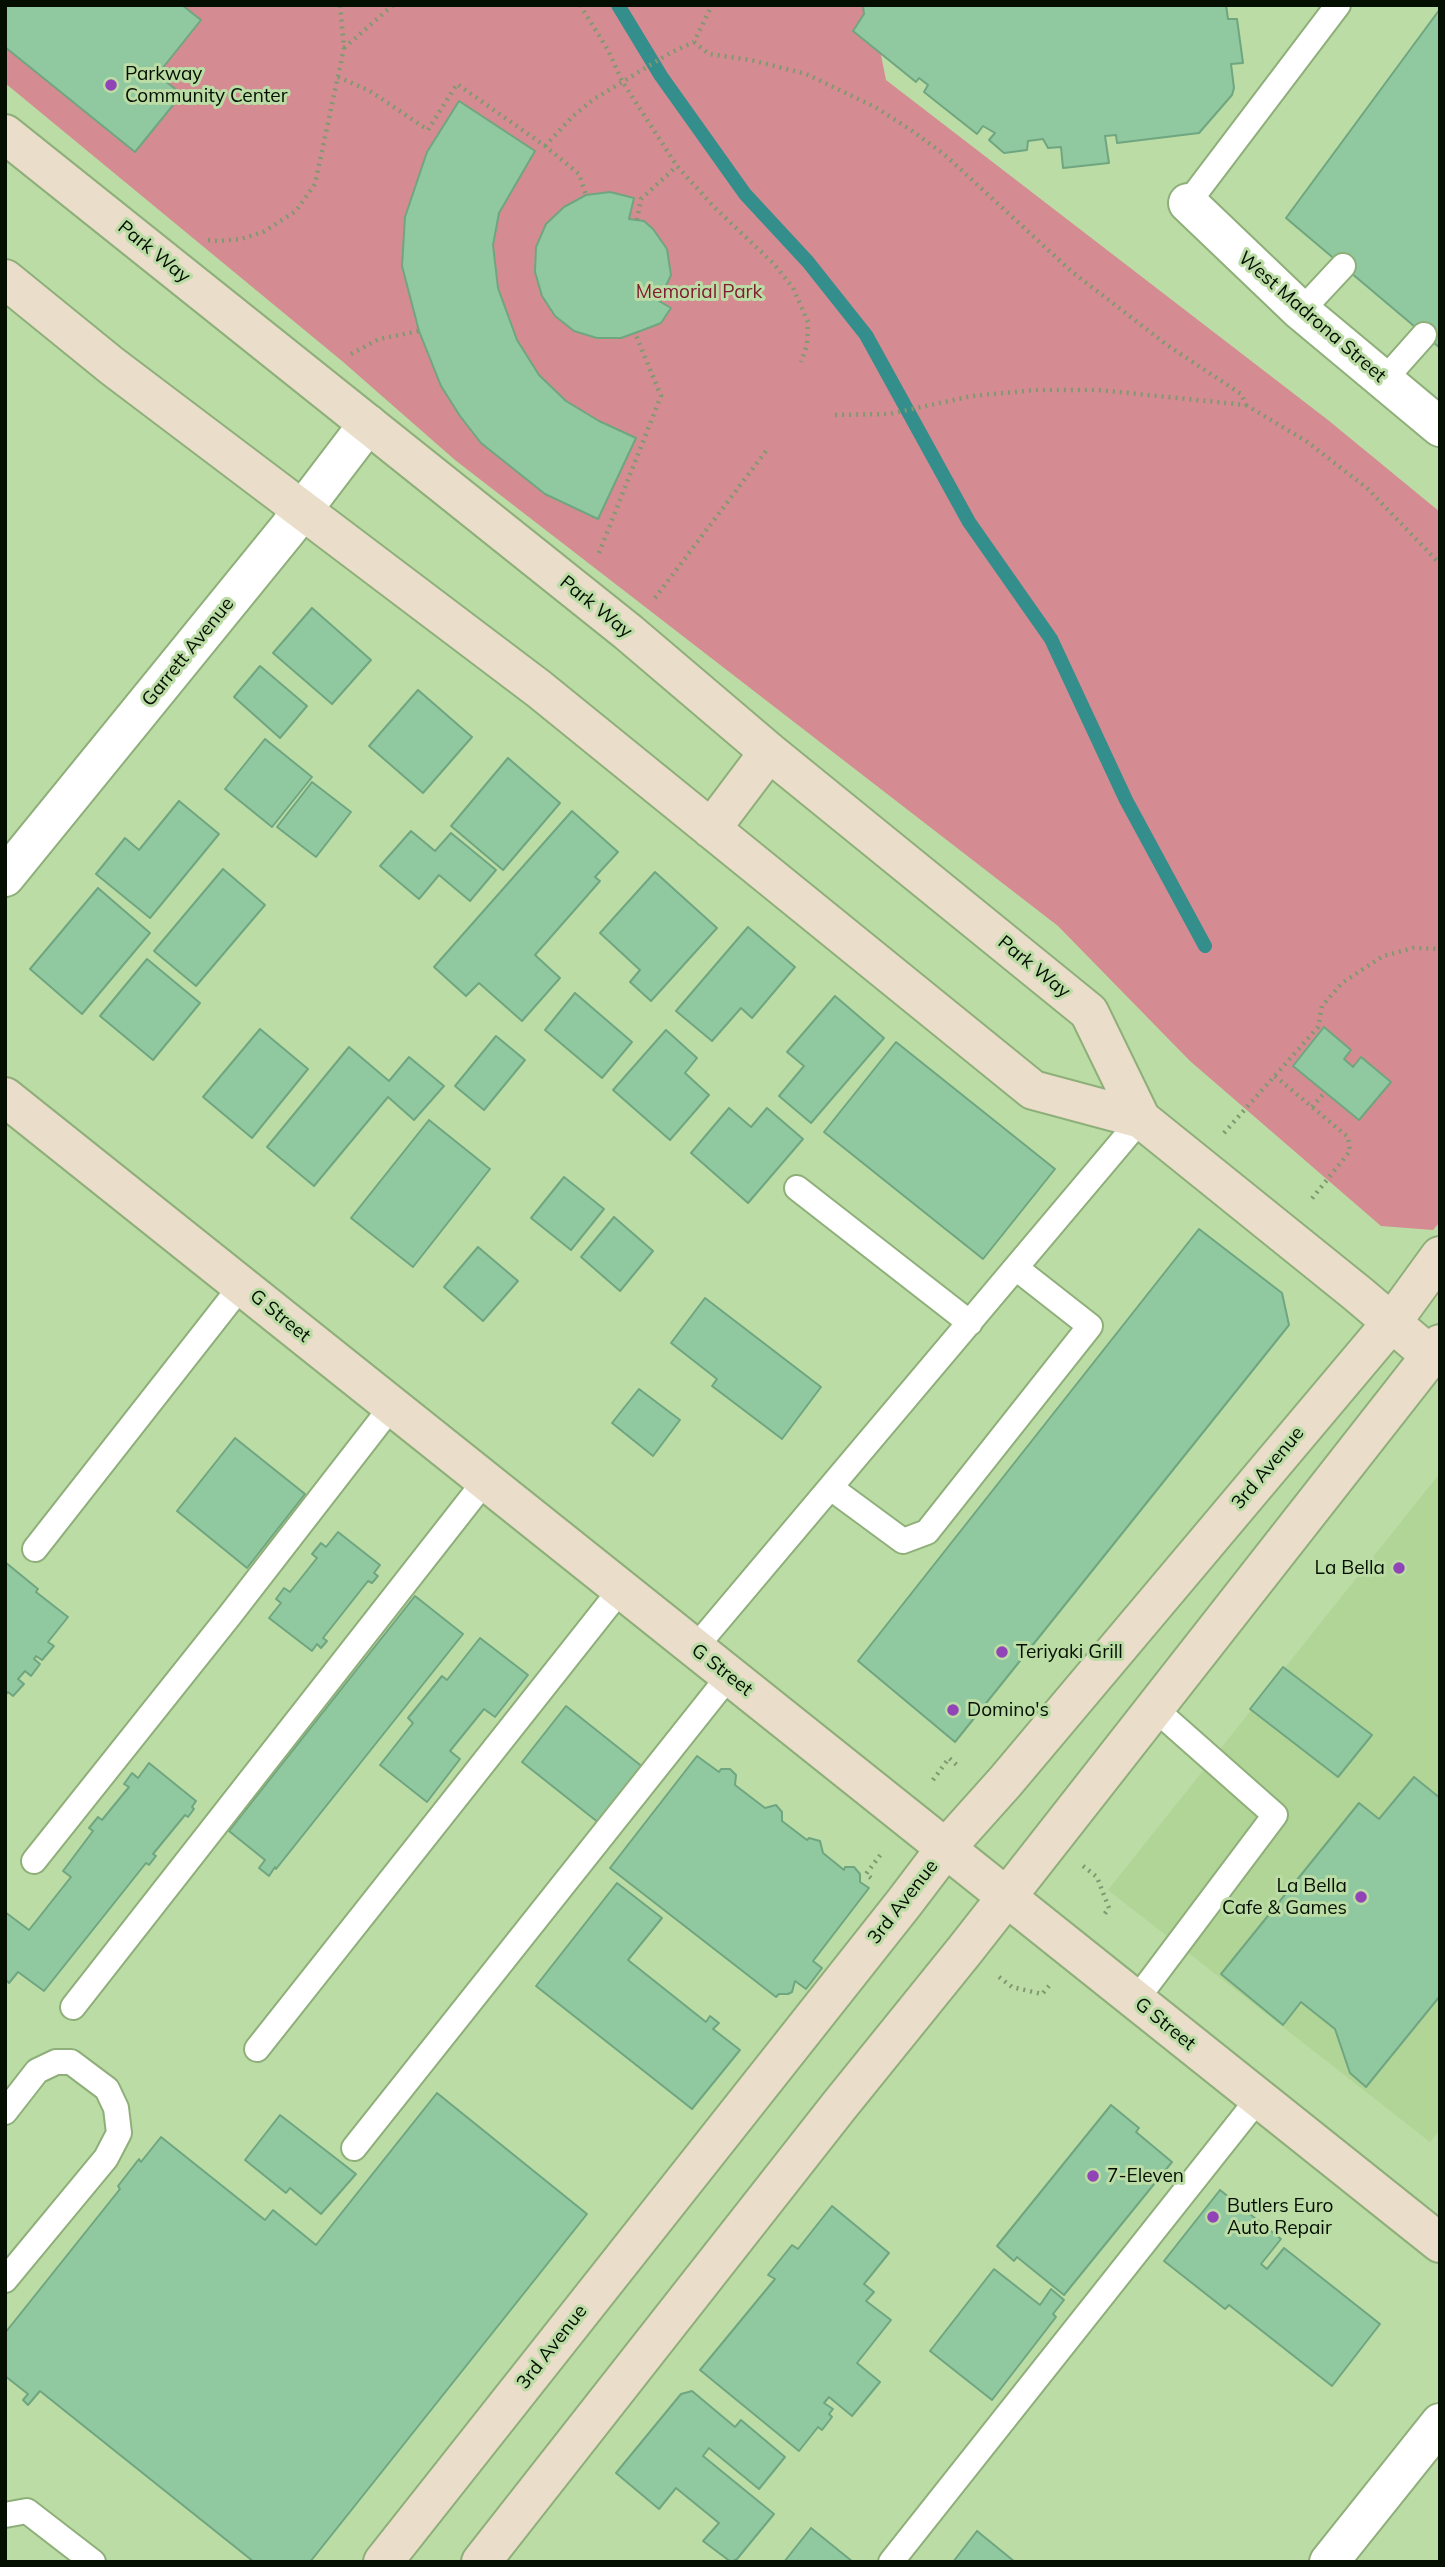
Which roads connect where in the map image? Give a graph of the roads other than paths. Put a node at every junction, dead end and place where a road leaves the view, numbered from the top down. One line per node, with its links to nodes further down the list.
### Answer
1 (1338, 5): 3 (lane)
2 (5, 134): 9 (street, Park Way)
3 (1188, 204): 6 (street, West Madrona Street)
4 (1343, 266): 6 (lane)
5 (5, 279): 11 (street, Park Way)
6 (1301, 312): 8 (street, West Madrona Street)
7 (1424, 335): 8 (lane)
8 (1384, 380): 10 (street, West Madrona Street)
9 (368, 424): 11 (street, Garrett Avenue); 12 (street, Park Way)
10 (1440, 427)
11 (302, 512): 13 (street, Park Way); 14 (street, Garrett Avenue)
12 (769, 752): 13 (street); 16 (street, Park Way)
13 (711, 830): 16 (street, Park Way)
14 (5, 877)
15 (5, 1097): 20 (street, G Street)
16 (1141, 1119): 19 (lane); 22 (street, Park Way)
17 (797, 1188): 21 (lane)
18 (1440, 1256): 22 (street, 3rd Avenue)
19 (1016, 1268): 21 (lane); 26 (lane)
20 (242, 1285): 24 (street, G Street); 27 (lane)
21 (970, 1322): 26 (lane)
22 (1392, 1322): 23 (street, Park Way); 32 (street, 3rd Avenue)
23 (1435, 1350): 31 (street)
24 (392, 1406): 25 (street, G Street); 33 (lane)
25 (485, 1481): 28 (street, G Street); 36 (lane)
26 (831, 1488): 29 (lane)
27 (35, 1549)
28 (621, 1590): 29 (street, G Street); 37 (lane)
29 (694, 1648): 30 (street, G Street)
30 (729, 1676): 32 (street, G Street); 40 (lane)
31 (1154, 1708): 34 (street); 35 (lane)
32 (945, 1849): 34 (street, G Street); 46 (street, 3rd Avenue)
33 (34, 1861)
34 (1005, 1896): 35 (street, G Street); 47 (street)
35 (1136, 2000): 38 (street, G Street)
36 (73, 2007)
37 (257, 2049)
38 (1258, 2099): 41 (street, G Street); 48 (lane)
39 (5, 2112): 42 (lane)
40 (354, 2148)
41 (1440, 2243)
42 (5, 2280)
43 (1440, 2423): 49 (street)
44 (5, 2515): 45 (lane)
45 (93, 2562)
46 (383, 2562)
47 (481, 2562)
48 (891, 2562)
49 (1329, 2562)

